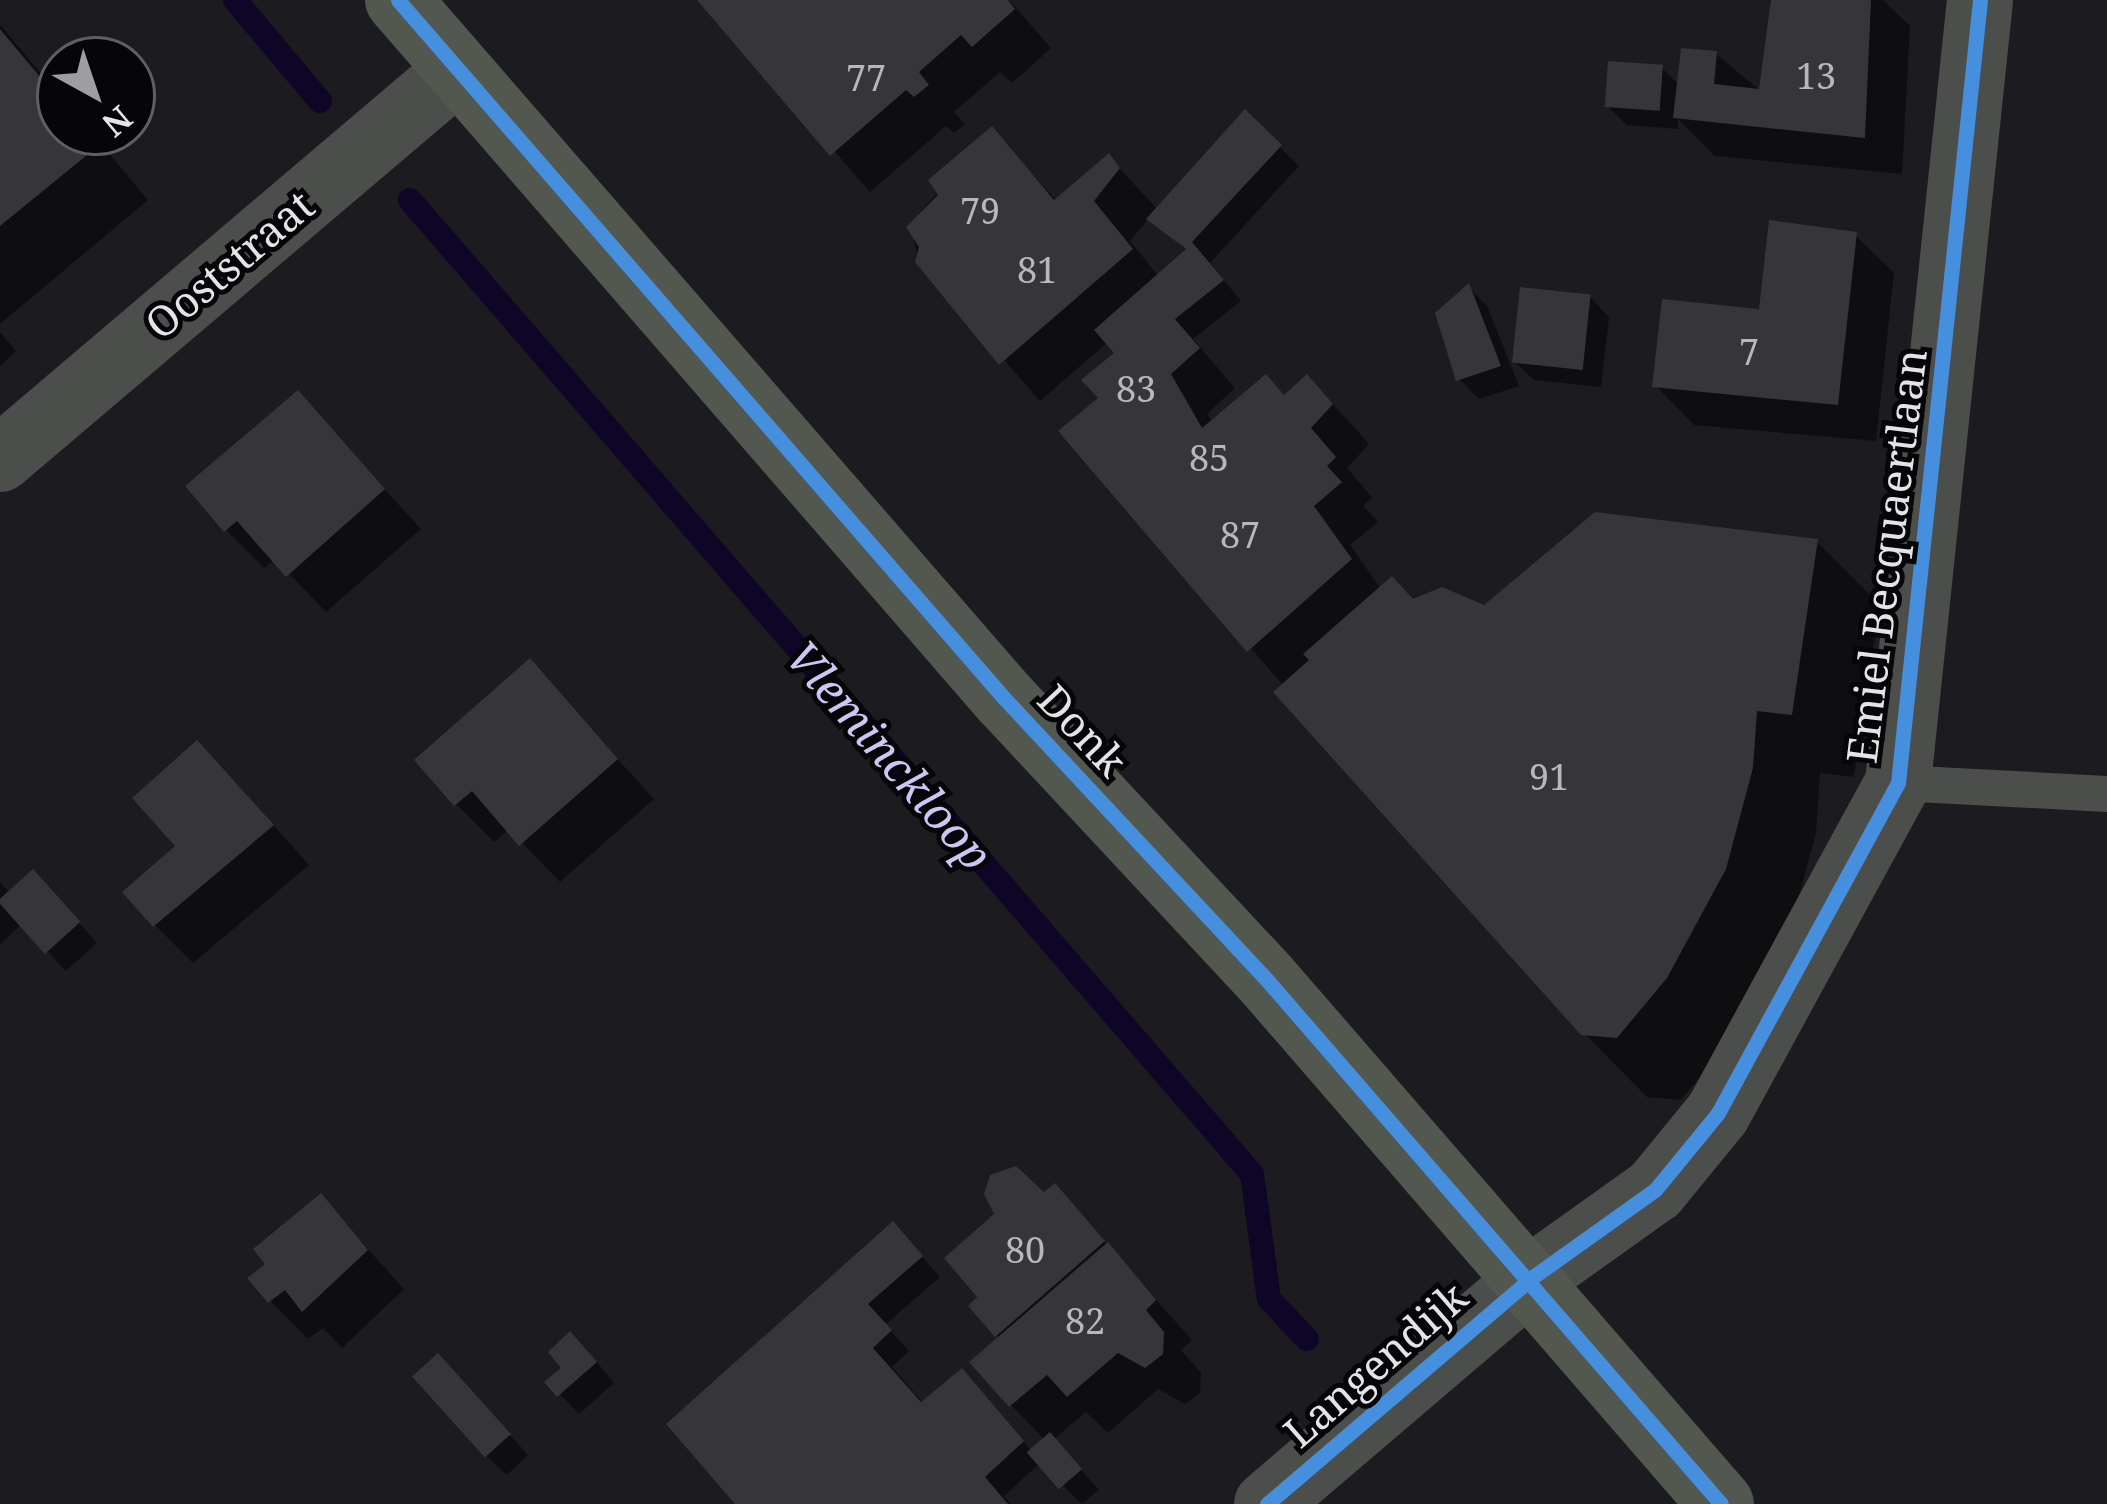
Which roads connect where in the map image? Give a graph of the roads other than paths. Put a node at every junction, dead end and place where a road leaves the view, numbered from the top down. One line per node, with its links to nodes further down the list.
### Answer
1 (398, 0): 3 (main road, Donk)
2 (1980, 0): 5 (street, Emiel Becquaertlaan)
3 (458, 70): 4 (street, Ooststraat); 7 (main road, Donk)
4 (0, 458)
5 (1898, 783): 6 (lane); 7 (street, Emiel Becquaertlaan)
6 (2107, 794)
7 (1530, 1279): 8 (street, Langendijk); 9 (main road, Donk)
8 (1267, 1504)
9 (1721, 1504)

